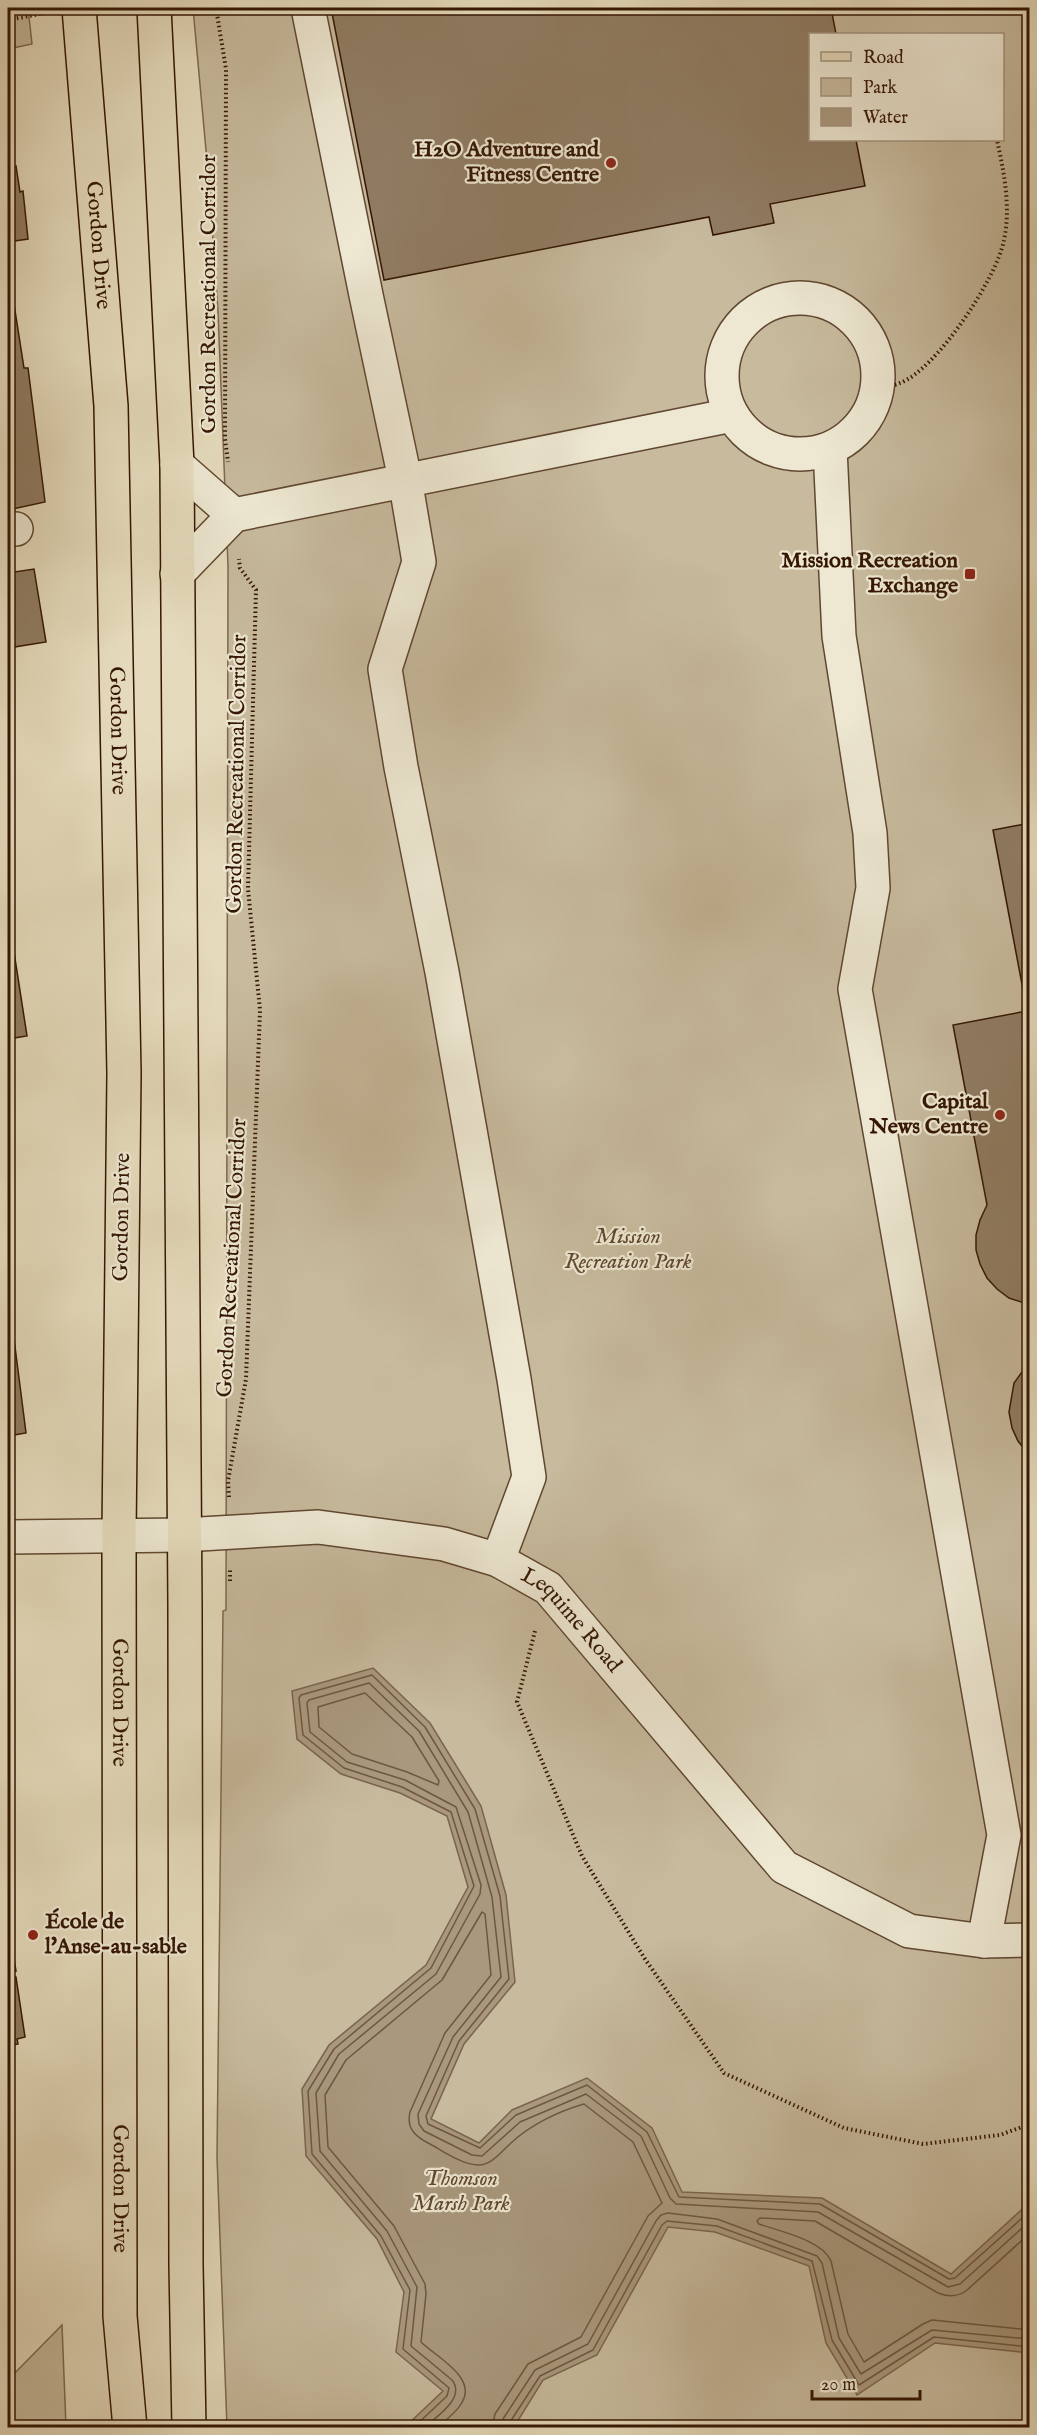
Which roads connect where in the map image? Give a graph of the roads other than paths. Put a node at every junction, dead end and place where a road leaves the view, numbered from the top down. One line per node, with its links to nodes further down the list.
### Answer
1 (79, 8): 10 (main road, Gordon Drive)
2 (154, 8): 6 (main road)
3 (308, 8): 7 (street)
4 (732, 415): 5 (street); 5 (street); 7 (street)
5 (830, 449): 15 (street)
6 (177, 465): 8 (street); 9 (main road)
7 (405, 480): 8 (street); 13 (street)
8 (234, 515): 9 (street)
9 (177, 574): 11 (main road)
10 (119, 1535): 11 (street, Lequime Road); 12 (street, Lequime Road); 16 (main road, Gordon Drive)
11 (183, 1535): 13 (street, Lequime Road); 17 (main road)
12 (8, 1537)
13 (498, 1560): 15 (street, Lequime Road)
14 (1029, 1940): 15 (street, Lequime Road)
15 (984, 1941)
16 (129, 2427)
17 (189, 2427)

